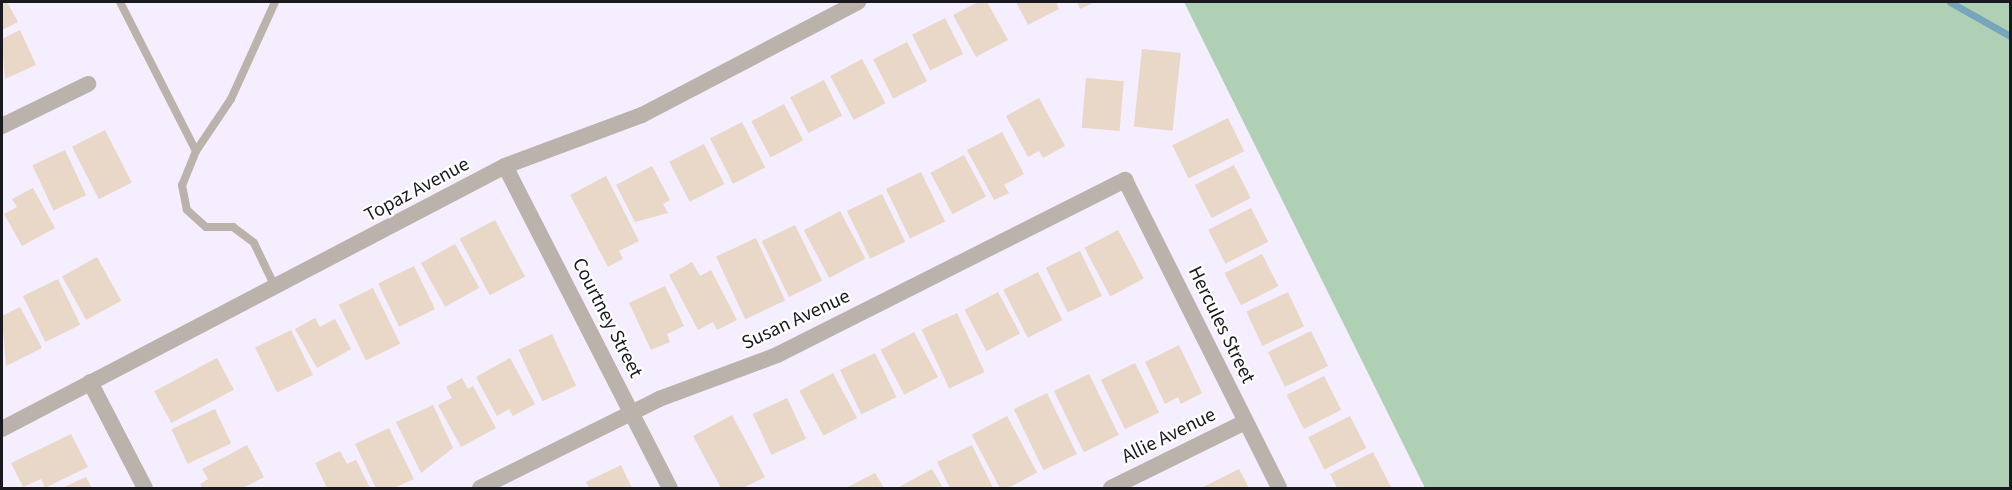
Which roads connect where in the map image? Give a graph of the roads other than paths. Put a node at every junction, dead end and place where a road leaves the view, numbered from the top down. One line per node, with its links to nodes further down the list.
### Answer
1 (120, 2): 6 (lane)
2 (275, 2): 6 (lane)
3 (858, 2): 7 (street, Topaz Avenue)
4 (88, 84): 5 (street)
5 (2, 126)
6 (196, 151): 9 (lane)
7 (505, 166): 9 (street, Topaz Avenue); 11 (street, Courtney Street)
8 (1125, 180): 11 (street, Susan Avenue); 12 (street, Hercules Street)
9 (277, 290): 10 (street, Topaz Avenue)
10 (90, 382): 13 (street, Topaz Avenue); 14 (street)
11 (632, 412): 15 (street, Susan Avenue); 16 (street, Courtney Street)
12 (1245, 422): 17 (street, Allie Avenue); 18 (street, Hercules Street)
13 (2, 429)
14 (145, 489)
15 (480, 489)
16 (670, 489)
17 (1111, 489)
18 (1279, 489)

